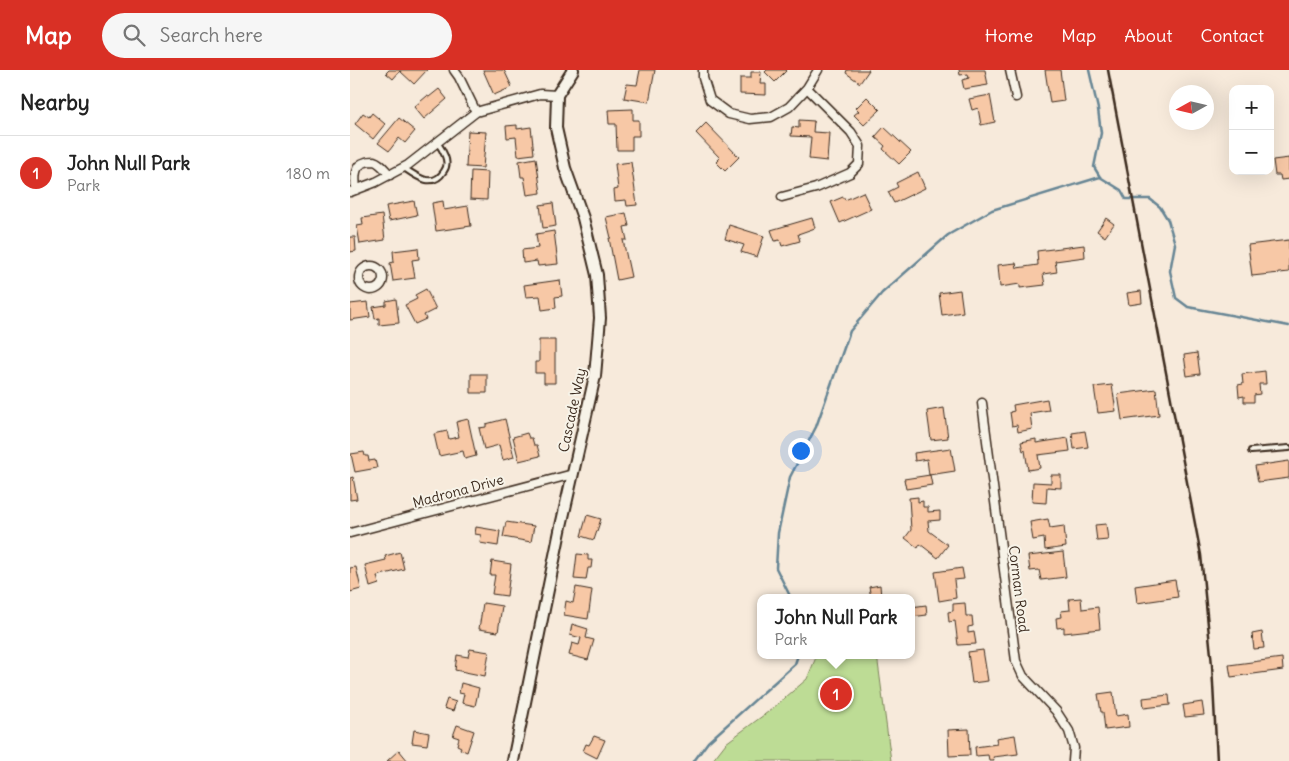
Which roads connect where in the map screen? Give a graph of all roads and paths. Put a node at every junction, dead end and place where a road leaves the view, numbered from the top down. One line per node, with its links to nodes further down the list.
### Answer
1 (454, 70): 9 (street)
2 (573, 70): 7 (street)
3 (704, 70): 6 (street)
4 (818, 70): 6 (street)
5 (1010, 70): 8 (street)
6 (807, 88): 14 (street)
7 (557, 95): 9 (street); 20 (street, Cascade Way)
8 (1016, 97)
9 (476, 112): 10 (street)
10 (437, 142): 11 (street); 11 (lane)
11 (404, 168): 12 (street)
12 (390, 175): 13 (street); 13 (street)
13 (353, 191)
14 (782, 197)
15 (359, 278): 16 (street)
16 (350, 280)
17 (982, 403): 23 (street, Corman Road)
18 (1289, 448): 19 (lane)
19 (1251, 452)
20 (573, 474): 21 (street, Madrona Drive); 22 (street, Cascade Way)
21 (350, 533)
22 (513, 761)
23 (1073, 761)

